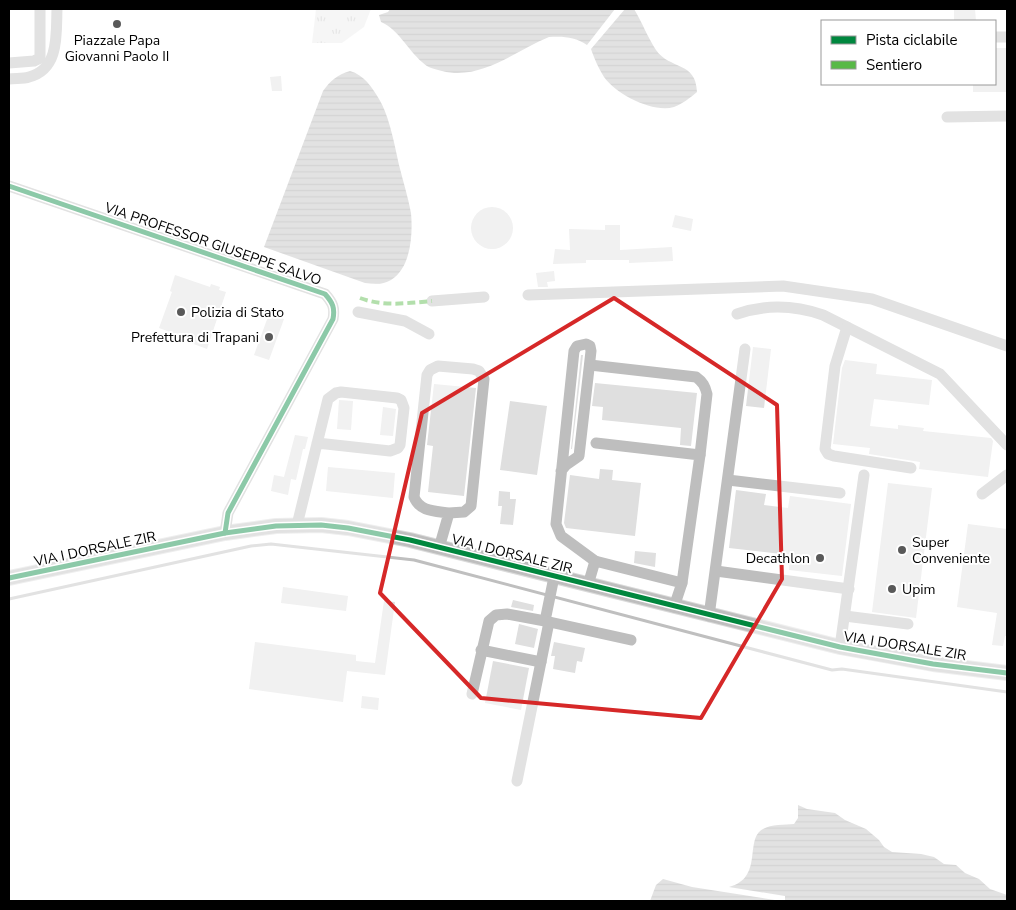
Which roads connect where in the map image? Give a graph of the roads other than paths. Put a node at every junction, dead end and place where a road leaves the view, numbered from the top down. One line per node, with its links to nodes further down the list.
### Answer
1 (40, 9): 3 (street)
2 (57, 9): 4 (street)
3 (9, 63)
4 (9, 79)
5 (1007, 116): 6 (street)
6 (947, 117)
7 (9, 186): 29 (street, VIA PROFESSOR GIUSEPPE SALVO)
8 (528, 295): 13 (street)
9 (484, 297): 10 (street)
10 (432, 301)
11 (737, 314): 12 (street)
12 (847, 327): 18 (street); 20 (street)
13 (1007, 346)
14 (746, 349): 24 (street)
15 (590, 365): 19 (street); 21 (street); 21 (street)
16 (596, 443): 19 (street)
17 (317, 444): 17 (street); 28 (street)
18 (1007, 444)
19 (700, 455): 35 (street)
20 (910, 468)
21 (561, 471): 31 (street)
22 (864, 475): 37 (street)
23 (1007, 475): 26 (street)
24 (728, 480): 25 (street); 32 (street)
25 (840, 493)
26 (982, 494)
27 (449, 513): 27 (street); 30 (street)
28 (297, 525): 29 (main road, VIA I DORSALE ZIR); 30 (main road, VIA I DORSALE ZIR)
29 (225, 533): 34 (main road, VIA I DORSALE ZIR)
30 (439, 548): 33 (main road, VIA I DORSALE ZIR)
31 (595, 561): 35 (street); 36 (street)
32 (716, 571): 37 (street); 39 (street)
33 (554, 576): 36 (main road, VIA I DORSALE ZIR); 41 (street)
34 (9, 578)
35 (682, 583): 38 (street)
36 (588, 585): 38 (main road, VIA I DORSALE ZIR)
37 (849, 589): 40 (street)
38 (674, 607): 39 (main road, VIA I DORSALE ZIR)
39 (709, 616): 44 (main road, VIA I DORSALE ZIR)
40 (845, 616): 42 (street); 44 (street)
41 (547, 622): 43 (street); 45 (street); 46 (street)
42 (908, 624)
43 (631, 640)
44 (840, 647): 47 (main road, VIA I DORSALE ZIR)
45 (481, 650): 46 (street); 48 (street)
46 (541, 662): 49 (street)
47 (1007, 673)
48 (472, 694)
49 (517, 781)

